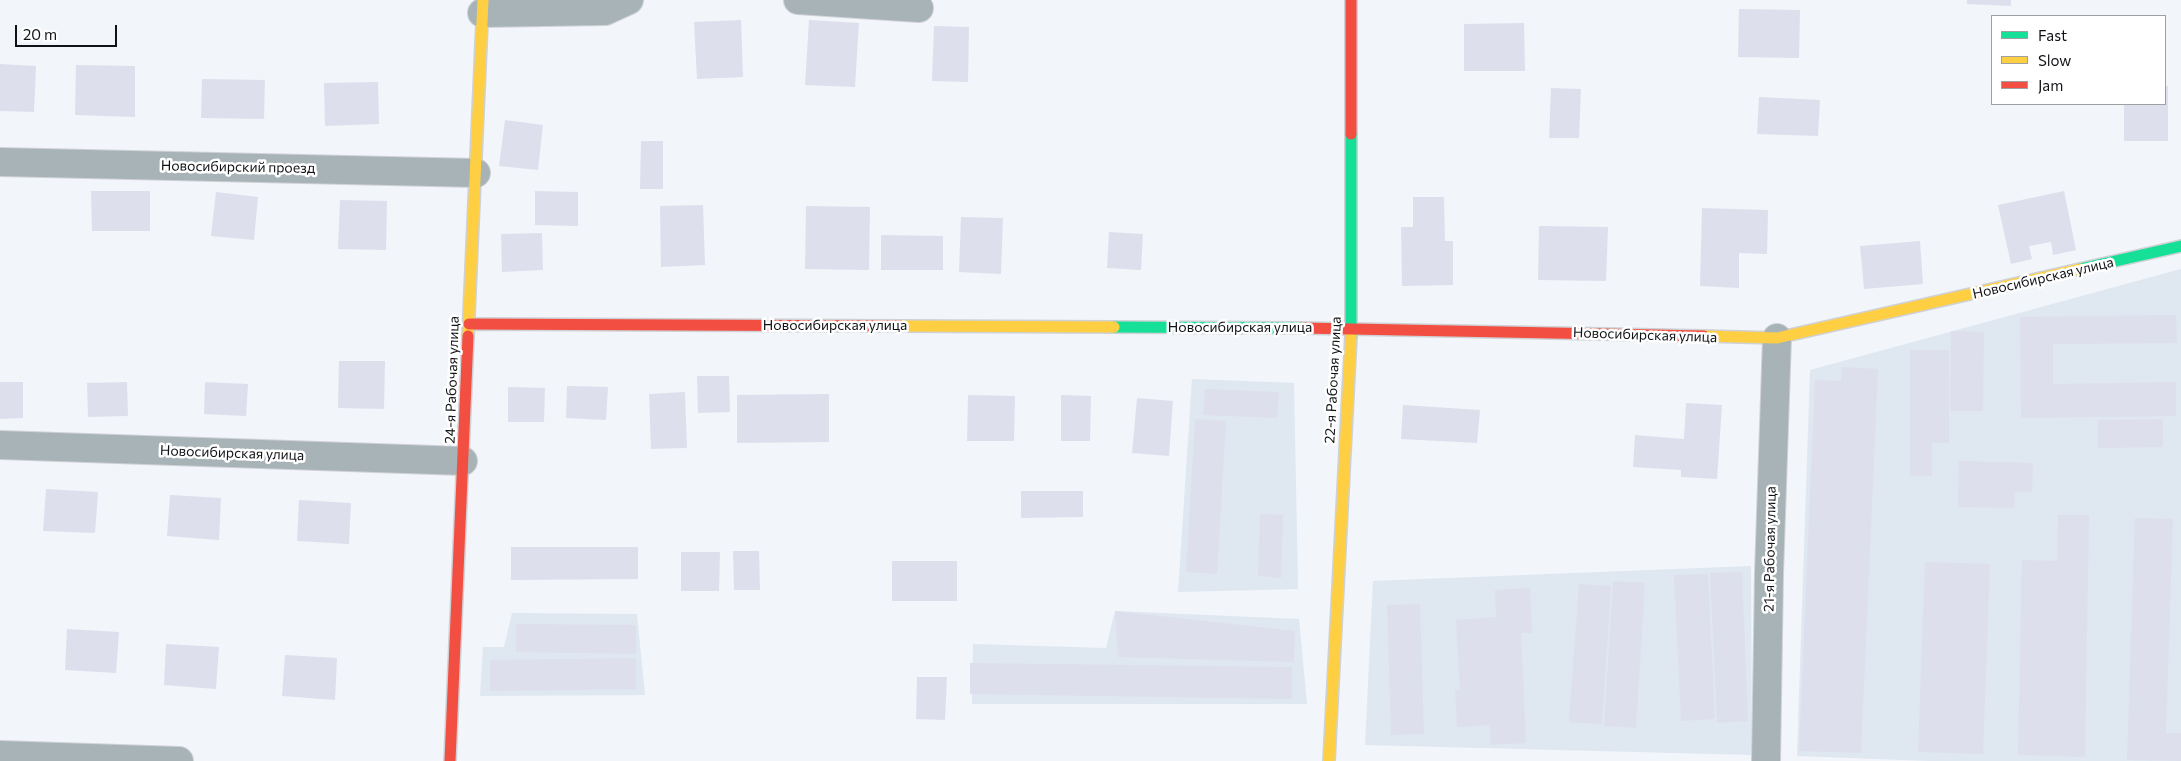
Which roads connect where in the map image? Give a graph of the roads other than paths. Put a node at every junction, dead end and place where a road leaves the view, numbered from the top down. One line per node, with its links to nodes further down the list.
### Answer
1 (630, 0): 4 (street)
2 (798, 0): 5 (street)
3 (1351, 0): 10 (street, 22-я Рабочая улица)
4 (483, 7): 7 (street, 24-я Рабочая улица)
5 (919, 8)
6 (0, 162): 7 (street, Новосибирский проезд)
7 (476, 173): 9 (street, 24-я Рабочая улица)
8 (2181, 246): 11 (street, Новосибирская улица)
9 (469, 324): 10 (street, Новосибирская улица); 13 (street, 24-я Рабочая улица)
10 (1351, 328): 11 (street, Новосибирская улица); 18 (street, 22-я Рабочая улица)
11 (1777, 338): 19 (street, 21-я Рабочая улица)
12 (0, 445): 13 (street, Новосибирская улица)
13 (463, 461): 17 (street, 24-я Рабочая улица)
14 (0, 755): 15 (street)
15 (32, 758): 16 (street)
16 (179, 761)
17 (450, 761)
18 (1329, 761)
19 (1766, 761)

